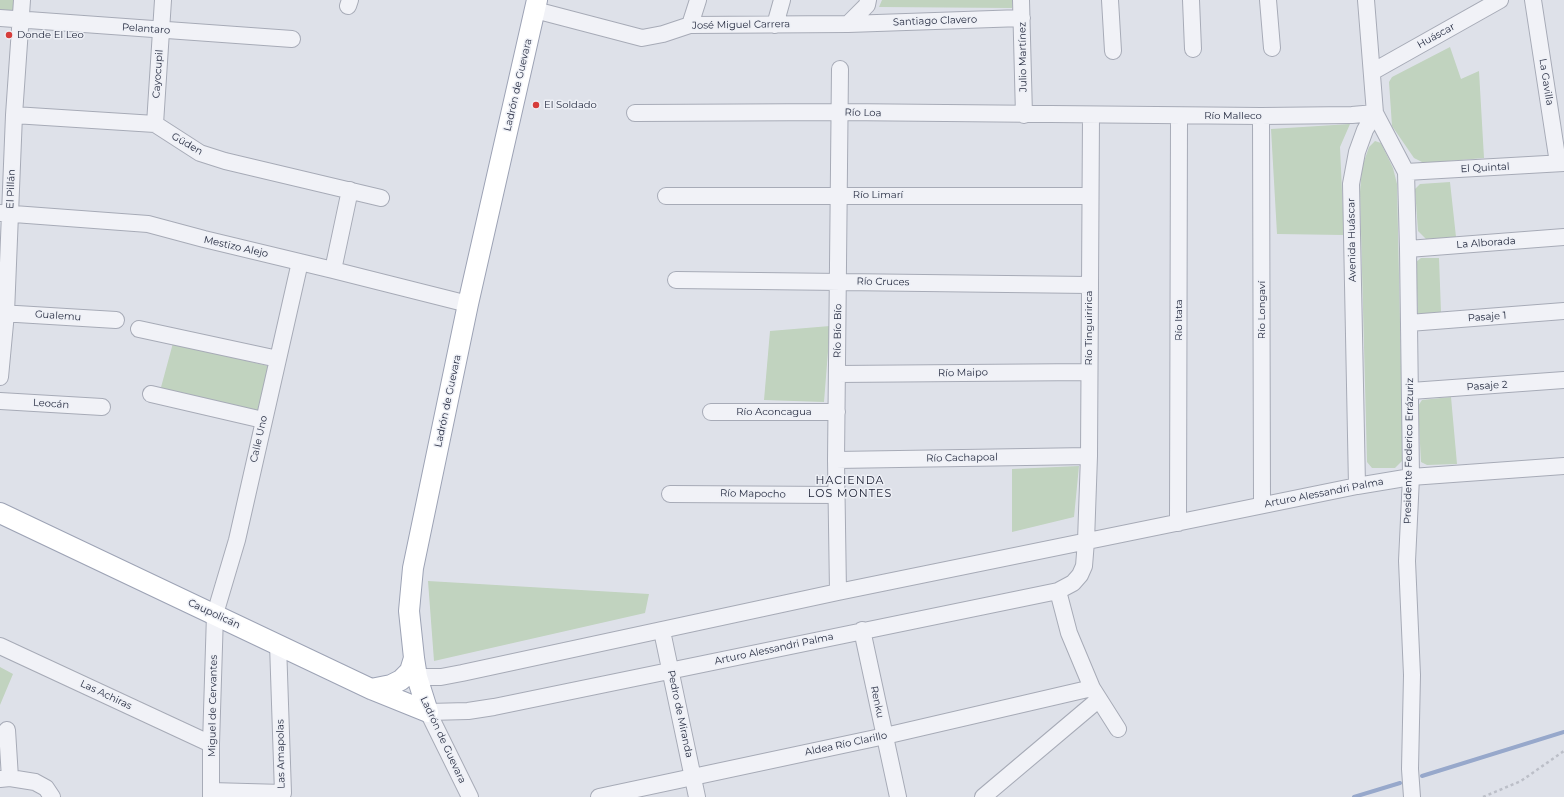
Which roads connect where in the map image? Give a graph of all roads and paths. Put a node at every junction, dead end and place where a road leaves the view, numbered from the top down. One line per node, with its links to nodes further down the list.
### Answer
1 (22, 0): 16 (street, El Pillán)
2 (163, 0): 20 (street, Cayocupil)
3 (698, 0): 18 (street)
4 (782, 0): 19 (street)
5 (868, 0): 17 (street)
6 (1021, 0): 15 (street, Julio Martínez)
7 (1110, 0): 24 (street)
8 (1190, 0): 23 (street)
9 (1268, 0): 22 (street)
10 (1366, 0): 26 (street)
11 (1500, 0): 26 (street, Huáscar)
12 (1533, 0): 36 (street, La Gavilla)
13 (536, 5): 18 (street, José Miguel Carrera); 51 (main road, Ladrón de Guevara)
14 (0, 18): 16 (street, Pelantaro)
15 (1022, 18): 17 (street, Santiago Clavero); 31 (street, Julio Martínez)
16 (21, 20): 20 (street, Pelantaro); 30 (street, El Pillán)
17 (848, 24): 19 (street, José Miguel Carrera)
18 (690, 25): 19 (street, José Miguel Carrera)
19 (774, 25)
20 (161, 30): 21 (street, Pelantaro); 35 (street, Cayocupil)
21 (292, 39)
22 (1272, 48)
23 (1193, 49)
24 (1113, 51)
25 (840, 69): 27 (street, Río Bío Bío)
26 (1372, 72): 29 (street)
27 (840, 112): 28 (street, Río Loa); 31 (street, Río Loa); 39 (street, Río Bío Bío)
28 (635, 113)
29 (1375, 113): 34 (street, Río Malleco); 37 (street, Presidente Federico Errázuriz); 73 (street, Avenida Huáscar)
30 (14, 115): 35 (street, Güden); 43 (street, El Pillán)
31 (1024, 115): 32 (street, Río Loa)
32 (1091, 115): 33 (street, Río Malleco); 41 (street, Río Tinguiririca)
33 (1180, 116): 34 (street, Río Malleco); 78 (street, Río Itata)
34 (1261, 116): 76 (street, Río Longaví)
35 (155, 124): 38 (street, Güden)
36 (1561, 163): 37 (street, El Quintal)
37 (1406, 172): 45 (street, Presidente Federico Errázuriz)
38 (350, 190): 42 (street, Güden); 47 (street)
39 (839, 195): 40 (street, Río Limarí); 41 (street, Río Limarí); 49 (street, Río Bío Bío)
40 (666, 196)
41 (1089, 196): 50 (street, Río Tinguiririca)
42 (381, 198)
43 (5, 213): 46 (street, Mestizo Alejo); 53 (street, El Pillán)
44 (1564, 237): 45 (street, La Alborada)
45 (1408, 249): 55 (street, Presidente Federico Errázuriz)
46 (300, 262): 47 (street, Mestizo Alejo); 57 (street, Calle Uno)
47 (333, 270): 51 (street, Mestizo Alejo)
48 (676, 280): 49 (street, Río Cruces)
49 (838, 281): 50 (street, Río Cruces); 59 (street, Río Bío Bío)
50 (1089, 285): 58 (street, Río Tinguiririca)
51 (468, 304): 87 (main road, Ladrón de Guevara)
52 (1564, 311): 55 (street, Pasaje 1)
53 (3, 313): 54 (street, Gualemu); 60 (street, El Pillán)
54 (116, 320)
55 (1410, 323): 62 (street, Presidente Federico Errázuriz)
56 (139, 329): 57 (street)
57 (278, 359): 68 (street, Calle Uno)
58 (1089, 372): 59 (street, Río Maipo); 69 (street, Río Tinguiririca)
59 (837, 374): 67 (street, Río Bío Bío)
60 (0, 377)
61 (1564, 380): 62 (street, Pasaje 2)
62 (1411, 391): 72 (street, Presidente Federico Errázuriz)
63 (151, 394): 68 (street)
64 (0, 401): 65 (street, Leocán)
65 (102, 407)
66 (711, 412): 67 (street, Río Aconcagua)
67 (837, 412): 70 (street, Río Bío Bío)
68 (263, 420): 82 (street, Calle Uno)
69 (1088, 456): 70 (street, Río Cachapoal); 79 (street, Río Tinguiririca)
70 (836, 460): 75 (street, Río Bío Bío)
71 (1564, 466): 72 (street, Arturo Alessandri Palma)
72 (1411, 477): 73 (street, Arturo Alessandri Palma); 107 (street, Presidente Federico Errázuriz)
73 (1357, 486): 76 (street, Arturo Alessandri Palma)
74 (670, 494): 75 (street, Río Mapocho)
75 (836, 495): 81 (street, Río Bío Bío)
76 (1262, 504): 78 (street, Arturo Alessandri Palma)
77 (0, 513): 82 (main road, Caupolicán)
78 (1178, 524): 79 (street, Arturo Alessandri Palma)
79 (1086, 542): 80 (street, Arturo Alessandri Palma); 81 (street, Arturo Alessandri Palma)
80 (1058, 591): 83 (street, Arturo Alessandri Palma); 91 (street)
81 (838, 592): 84 (street, Arturo Alessandri Palma)
82 (215, 614): 85 (main road, Caupolicán); 96 (street, Miguel de Cervantes)
83 (862, 630): 88 (street, Arturo Alessandri Palma); 95 (street, Renku)
84 (662, 631): 88 (street, Pedro de Miranda); 89 (street, Arturo Alessandri Palma)
85 (278, 644): 90 (main road, Caupolicán); 100 (street, Las Amapolas)
86 (0, 646): 96 (street, Las Achiras)
87 (414, 658): 89 (main road, Ladrón de Guevara); 90 (main road)
88 (670, 671): 92 (street, Arturo Alessandri Palma); 98 (street, Pedro de Miranda)
89 (417, 677): 92 (main road, Ladrón de Guevara)
90 (371, 689): 92 (main road, Caupolicán)
91 (1095, 694): 93 (street); 95 (street, Aldea Río Clarillo); 106 (street)
92 (428, 712): 102 (street, Ladrón de Guevara)
93 (1118, 729)
94 (6, 730): 99 (street)
95 (885, 736): 98 (street, Aldea Río Clarillo); 105 (street, Renku)
96 (211, 744): 100 (street, Miguel de Cervantes)
97 (1564, 751): 108 (path)
98 (693, 776): 103 (street, Aldea Río Clarillo); 104 (street, Pedro de Miranda)
99 (5, 778): 101 (street)
100 (211, 794)
101 (52, 797)
102 (470, 797)
103 (598, 797)
104 (697, 797)
105 (898, 797)
106 (983, 797)
107 (1412, 797)
108 (1483, 797)

